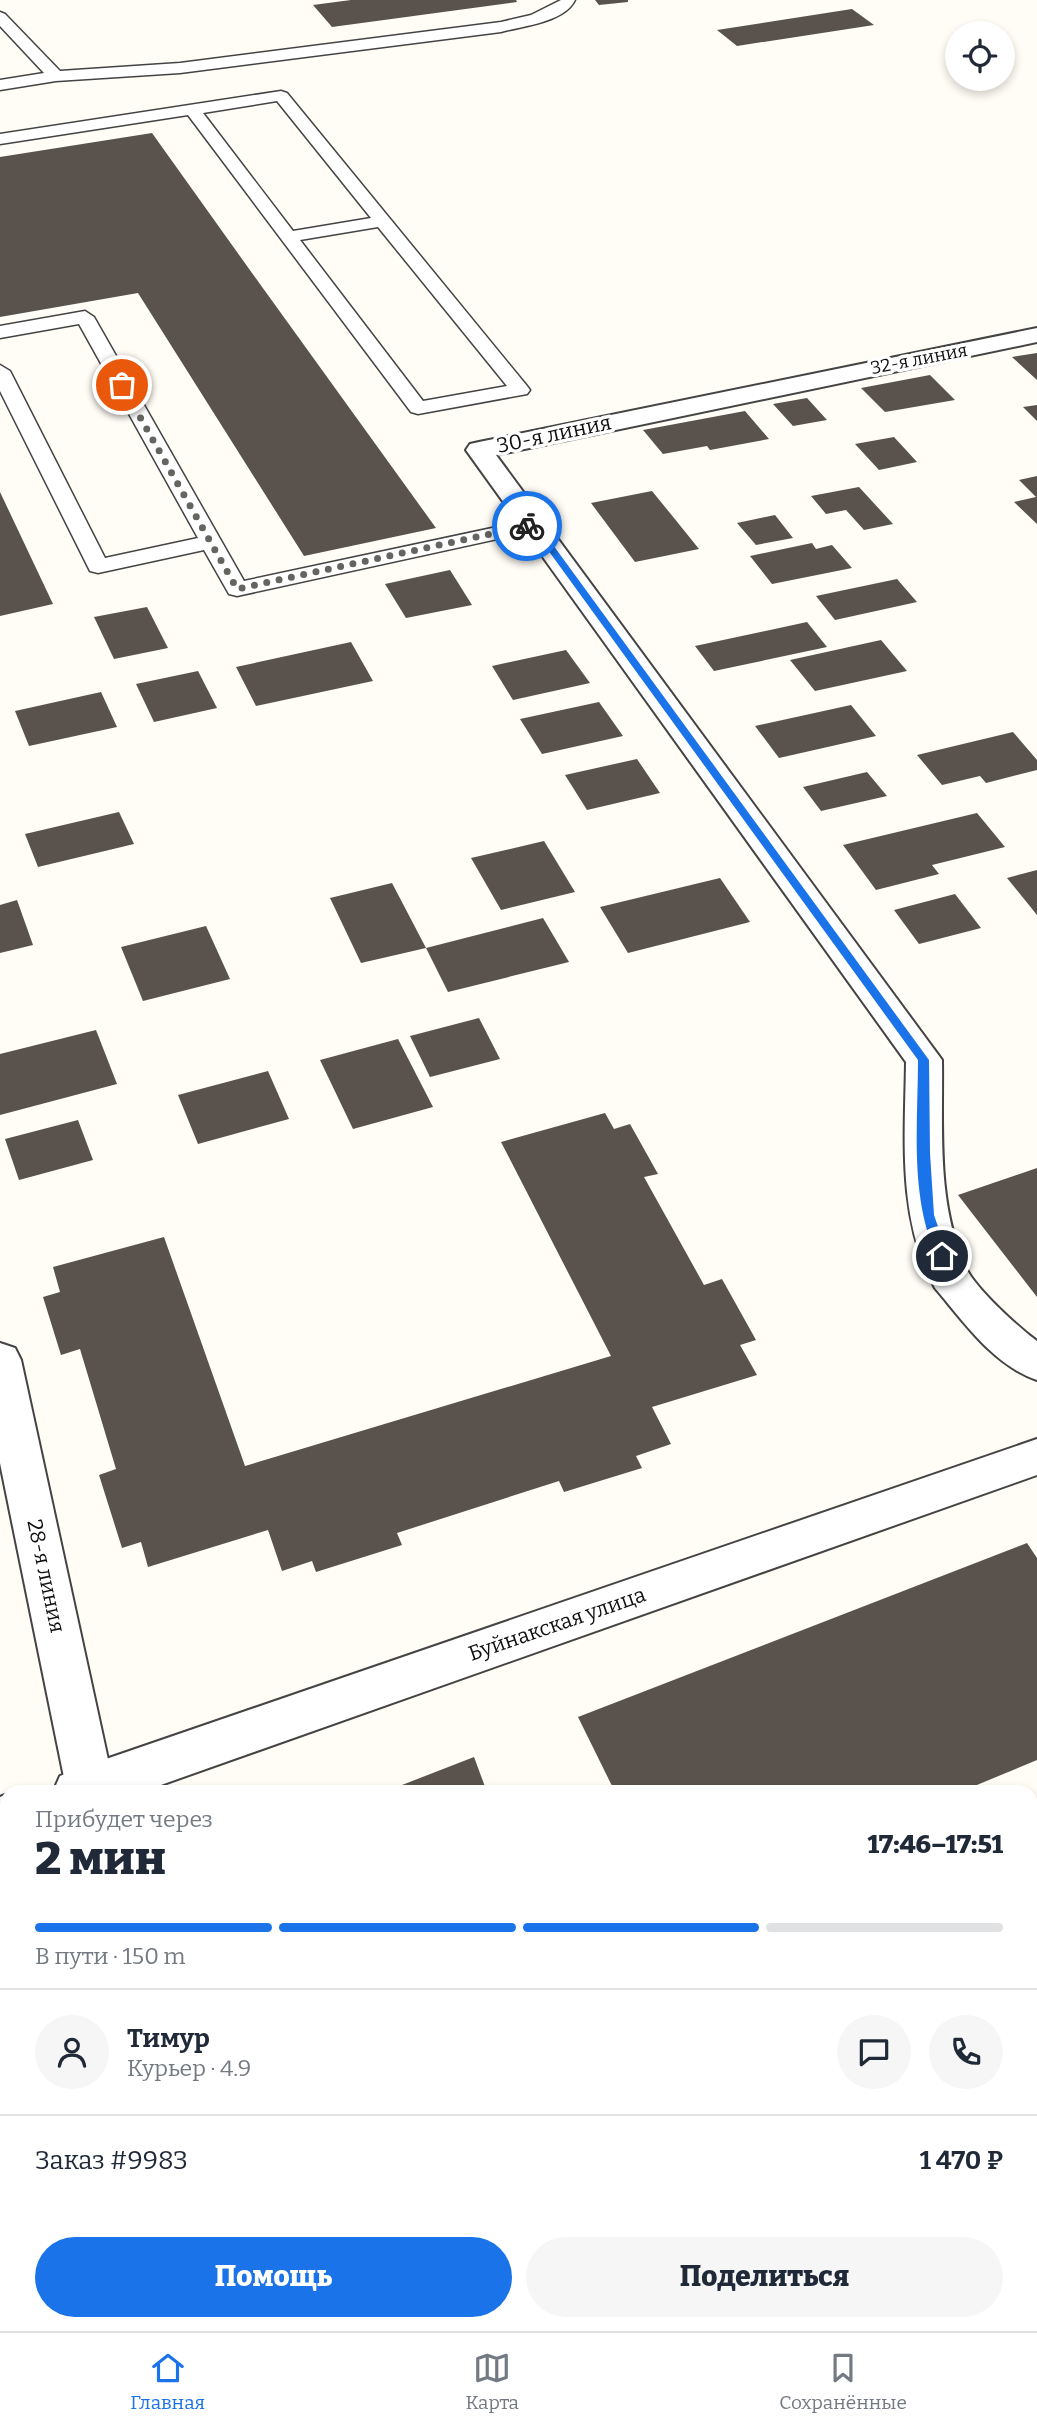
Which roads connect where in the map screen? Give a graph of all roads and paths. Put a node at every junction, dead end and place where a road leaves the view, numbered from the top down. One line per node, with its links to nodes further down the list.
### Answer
1 (568, 0): 3 (lane)
2 (0, 17): 3 (lane)
3 (56, 76): 4 (lane)
4 (0, 85)
5 (191, 108): 6 (lane); 7 (lane); 8 (lane)
6 (0, 139)
7 (383, 222): 8 (lane); 8 (lane)
8 (288, 237)
9 (0, 332): 14 (lane)
10 (1037, 335): 12 (street, 32-я линия)
11 (0, 371): 14 (lane)
12 (801, 382): 13 (street, 30-я линия)
13 (534, 525): 14 (lane); 16 (street, 30-я линия)
14 (211, 542)
15 (0, 1360): 18 (street, 28-я линия)
16 (1037, 1363)
17 (1037, 1457): 19 (street, Буйнакская улица)
18 (85, 1785)
19 (100, 1785)

